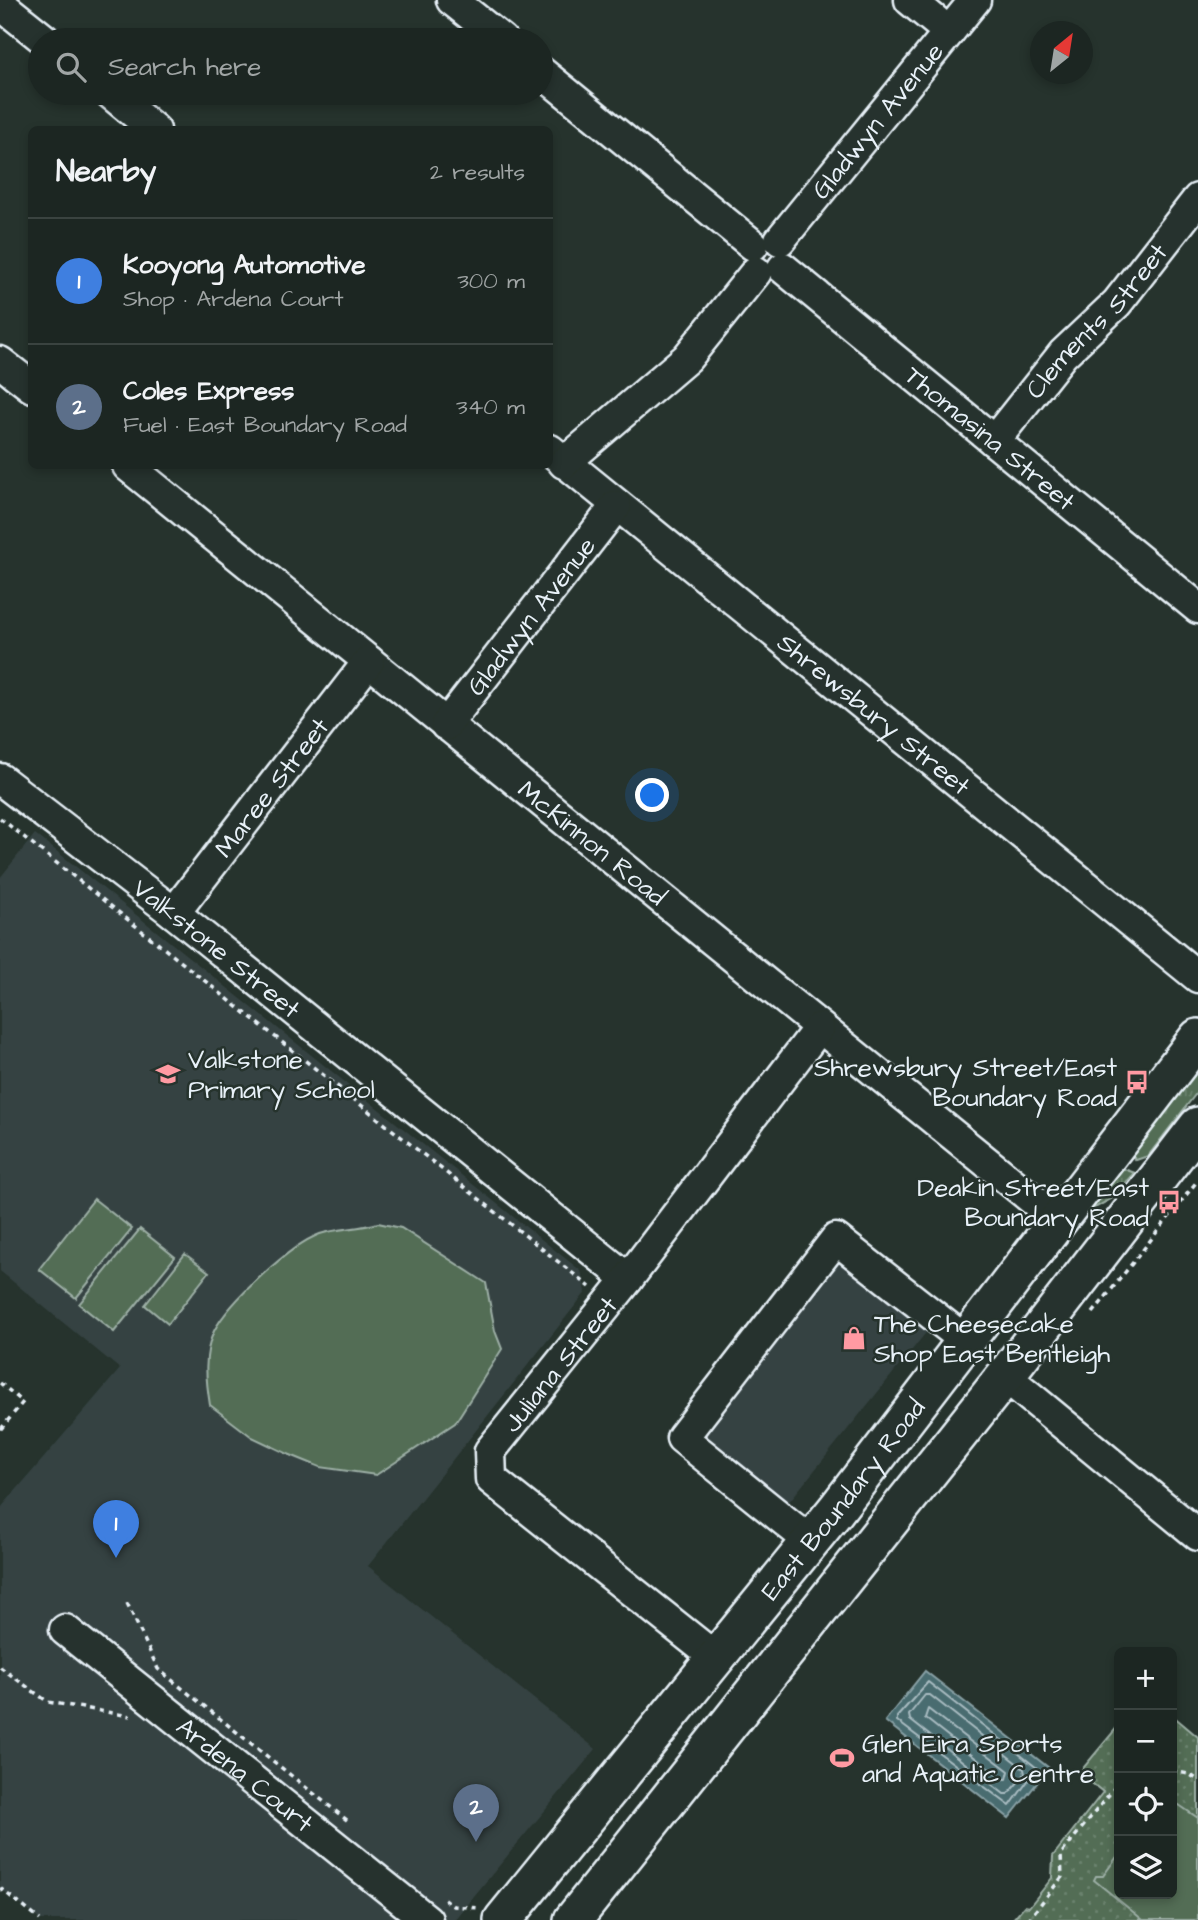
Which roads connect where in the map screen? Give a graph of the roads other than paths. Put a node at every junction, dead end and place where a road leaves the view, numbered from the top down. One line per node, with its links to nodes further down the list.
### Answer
1 (452, 0): 6 (street)
2 (910, 0): 7 (street)
3 (975, 0): 7 (street, Gladwyn Avenue)
4 (0, 4): 5 (street)
5 (30, 28)
6 (487, 28)
7 (949, 32): 12 (street, Gladwyn Avenue)
8 (553, 82): 12 (street, Thomasina Street)
9 (125, 105): 10 (street)
10 (150, 126)
11 (1198, 199): 15 (street, Clements Street)
12 (768, 256): 15 (street, Thomasina Street); 16 (street, Gladwyn Avenue)
13 (0, 362): 14 (street)
14 (28, 384)
15 (994, 442): 19 (street, Thomasina Street)
16 (557, 456): 18 (street, Shrewsbury Street)
17 (132, 469): 20 (street, McKinnon Road)
18 (617, 506): 21 (street, Gladwyn Avenue); 24 (street, Shrewsbury Street)
19 (1198, 608)
20 (369, 661): 21 (street, McKinnon Road); 23 (street, Maree Street)
21 (446, 725): 25 (street, McKinnon Road)
22 (0, 779): 23 (street, Valkstone Street)
23 (174, 913): 31 (street, Valkstone Street)
24 (1198, 978)
25 (819, 1028): 30 (street, McKinnon Road); 31 (street, Juliana Street)
26 (1198, 1038): 28 (main road, East Boundary Road)
27 (1195, 1135): 29 (main road, East Boundary Road)
28 (1111, 1151): 29 (main road); 30 (main road, East Boundary Road)
29 (1159, 1176): 30 (main road); 33 (main road, East Boundary Road)
30 (1058, 1220): 32 (main road, East Boundary Road)
31 (628, 1279): 37 (street, Juliana Street)
32 (966, 1341): 35 (main road, East Boundary Road); 35 (street)
33 (1004, 1376): 34 (street); 40 (main road, East Boundary Road)
34 (1198, 1535)
35 (811, 1542): 37 (main road, East Boundary Road)
36 (65, 1630): 38 (street, Ardena Court)
37 (716, 1658): 39 (main road, East Boundary Road)
38 (431, 1906)
39 (495, 1909)
40 (573, 1920)

